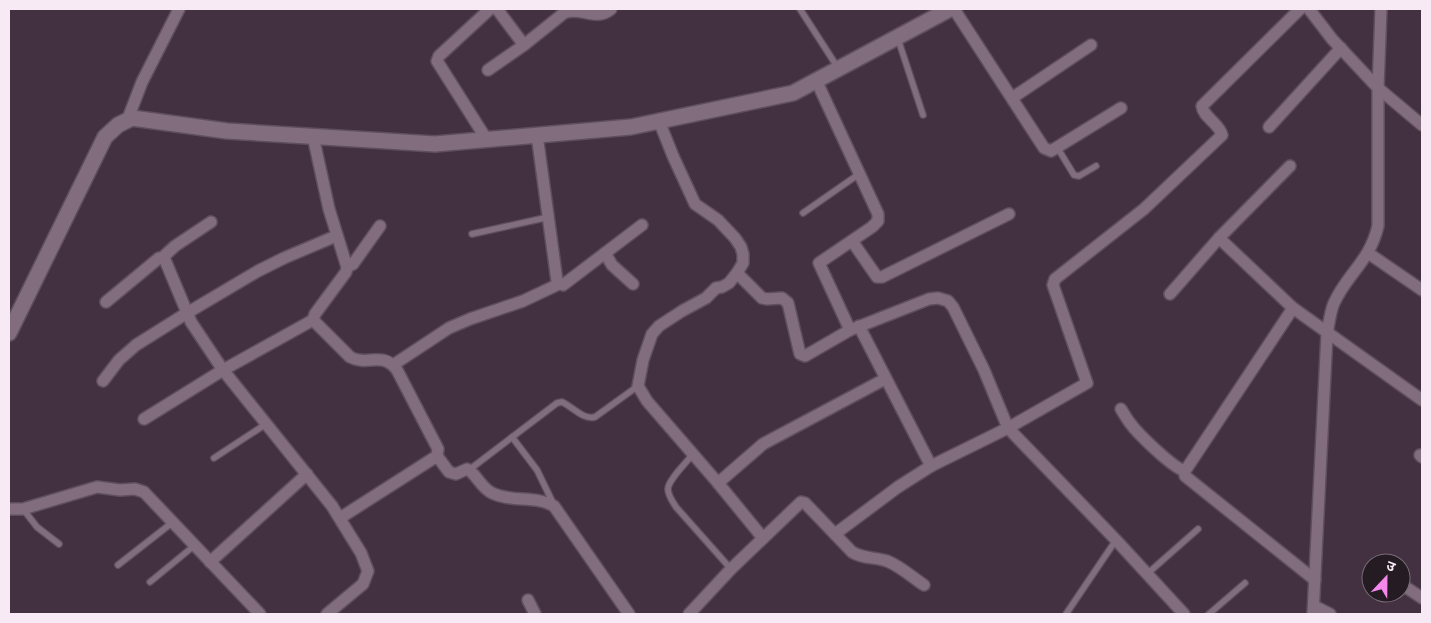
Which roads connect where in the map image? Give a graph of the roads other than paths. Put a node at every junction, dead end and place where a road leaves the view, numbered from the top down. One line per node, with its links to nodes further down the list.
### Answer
1 (179, 9): 23 (street)
2 (490, 9): 29 (street)
3 (496, 9): 13 (street)
4 (611, 9): 11 (street)
5 (800, 9): 16 (lane)
6 (950, 9): 12 (street)
7 (954, 9): 20 (street)
8 (1300, 9): 69 (street)
9 (1309, 9): 15 (street)
10 (1381, 9): 19 (street)
11 (571, 10): 13 (street)
12 (897, 37): 16 (street); 22 (lane)
13 (524, 45): 17 (street)
14 (1092, 45): 20 (street)
15 (1341, 48): 19 (street); 26 (street)
16 (838, 68): 18 (street)
17 (488, 70)
18 (816, 80): 24 (street); 33 (street)
19 (1378, 88): 25 (street); 45 (street)
20 (1012, 98): 30 (street)
21 (1121, 108): 30 (street)
22 (923, 115)
23 (127, 121): 28 (street); 58 (street)
24 (659, 121): 27 (street); 48 (street)
25 (1422, 125)
26 (1269, 127)
27 (537, 135): 29 (street); 36 (street)
28 (313, 136): 29 (street); 41 (street)
29 (487, 140)
30 (1057, 147): 31 (lane)
31 (1096, 166)
32 (1290, 166): 42 (street)
33 (859, 174): 34 (lane); 43 (street)
34 (803, 212)
35 (1009, 214): 43 (street)
36 (549, 217): 40 (lane); 49 (street)
37 (211, 222): 46 (street)
38 (642, 225): 44 (street)
39 (380, 226): 47 (street)
40 (472, 234)
41 (336, 236): 47 (street); 55 (street)
42 (1219, 238): 52 (street); 54 (street)
43 (852, 240): 57 (street)
44 (605, 253): 49 (street); 50 (street)
45 (1368, 253): 51 (street); 59 (street)
46 (162, 258): 53 (street); 55 (street)
47 (347, 267): 56 (street)
48 (737, 273): 57 (street); 64 (street)
49 (559, 284): 60 (street)
50 (633, 284)
51 (1422, 290)
52 (1170, 294)
53 (106, 302)
54 (1293, 308): 59 (street); 76 (street)
55 (187, 313): 61 (street); 63 (street)
56 (313, 320): 60 (street); 61 (street)
57 (855, 328): 62 (street); 69 (street)
58 (9, 332)
59 (1327, 334): 65 (street); 93 (street)
60 (393, 365): 72 (street)
61 (223, 370): 67 (street); 68 (street)
62 (885, 380): 74 (street); 78 (street)
63 (103, 381)
64 (638, 386): 70 (lane); 71 (street)
65 (1422, 400)
66 (1121, 409): 76 (street)
67 (144, 419)
68 (266, 424): 73 (lane); 77 (street)
69 (1008, 428): 74 (street); 86 (street)
70 (512, 437): 75 (lane); 79 (lane)
71 (693, 454): 78 (street); 91 (lane)
72 (437, 456): 75 (street); 81 (street)
73 (214, 458)
74 (931, 466): 84 (street)
75 (469, 470): 79 (street)
76 (1184, 471): 93 (street)
77 (307, 474): 81 (street); 89 (street)
78 (718, 483): 85 (street)
79 (554, 506): 104 (street)
80 (13, 512): 82 (street); 87 (lane)
81 (340, 518): 102 (street)
82 (173, 522): 88 (street); 90 (lane)
83 (1198, 529): 92 (lane)
84 (835, 534): 85 (street); 96 (street)
85 (763, 538): 91 (street)
86 (1116, 540): 92 (street); 106 (lane)
87 (59, 544)
88 (195, 545): 89 (street); 94 (lane)
89 (210, 562): 101 (street)
90 (118, 565)
91 (731, 570): 105 (street)
92 (1147, 574): 107 (street)
93 (1315, 580): 100 (street)
94 (150, 582)
95 (1245, 583): 108 (lane)
96 (924, 585)
97 (1411, 591): 98 (street)
98 (1422, 598)
99 (528, 600): 103 (street)
100 (1313, 610): 109 (street)
101 (260, 614)
102 (327, 614)
103 (536, 614)
104 (628, 614)
105 (689, 614)
106 (1066, 614)
107 (1184, 614)
108 (1209, 614)
109 (1330, 614)

